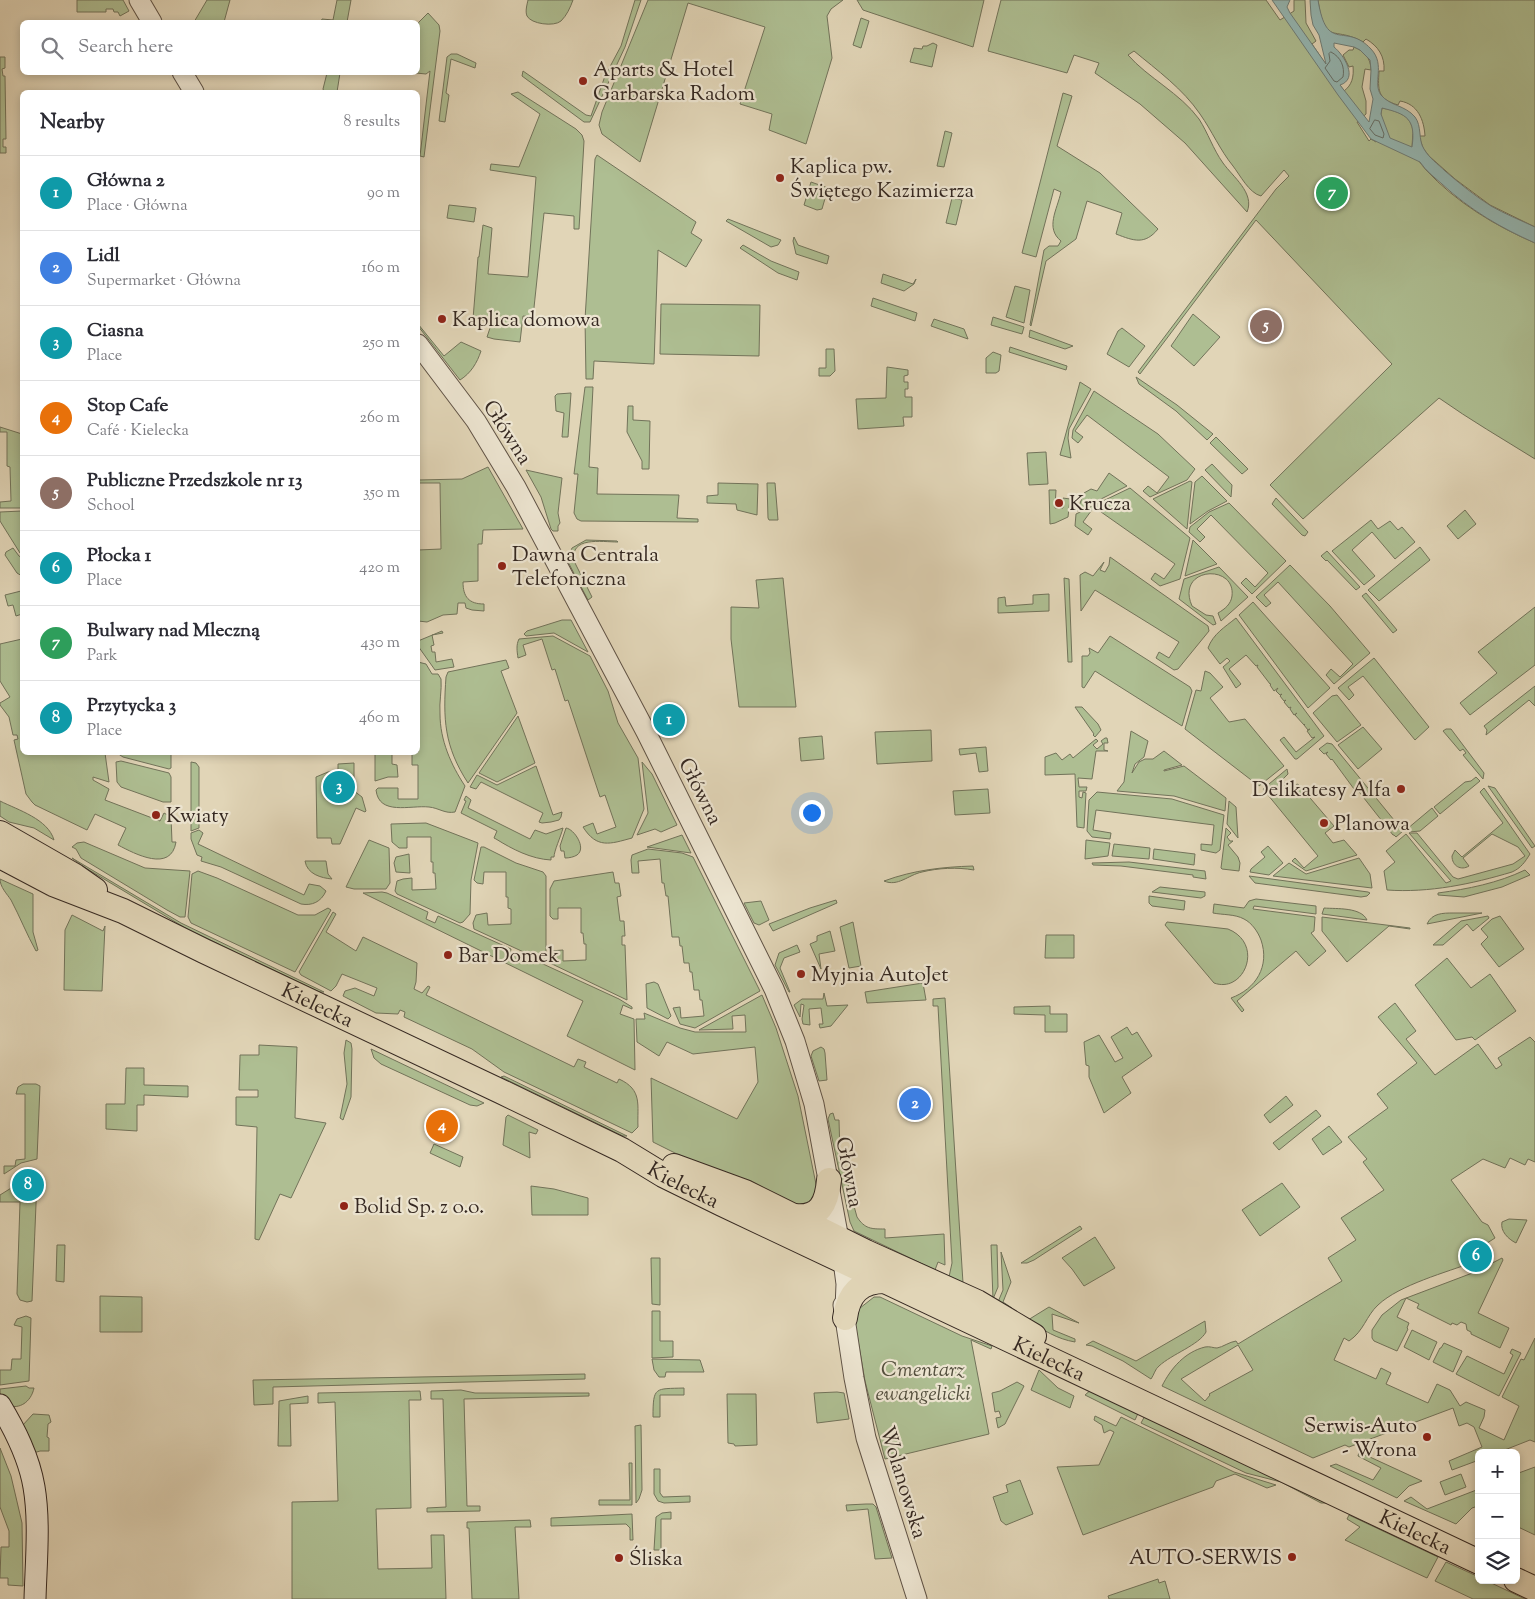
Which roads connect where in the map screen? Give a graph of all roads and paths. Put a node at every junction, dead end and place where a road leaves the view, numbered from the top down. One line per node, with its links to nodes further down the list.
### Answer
1 (139, 0): 2 (street)
2 (151, 20)
3 (184, 75): 4 (street)
4 (193, 90)
5 (420, 347): 10 (street, Główna)
6 (0, 833): 8 (main road, Kielecka)
7 (0, 856): 8 (main road, Kielecka)
8 (123, 911): 9 (main road, Kielecka)
9 (622, 1150): 11 (main road, Kielecka); 12 (main road, Kielecka)
10 (829, 1180): 11 (main road); 12 (street, Główna)
11 (794, 1216): 12 (main road, Kielecka)
12 (840, 1253): 13 (main road, Kielecka); 14 (street, Wolanowska); 16 (main road, Kielecka)
13 (885, 1281): 14 (main road); 17 (main road, Kielecka)
14 (845, 1318): 23 (street, Wolanowska)
15 (3, 1419): 22 (main road)
16 (1475, 1547)
17 (1475, 1560)
18 (1520, 1568): 19 (main road)
19 (1535, 1575)
20 (1520, 1582): 21 (main road)
21 (1535, 1589)
22 (35, 1599)
23 (917, 1599)

